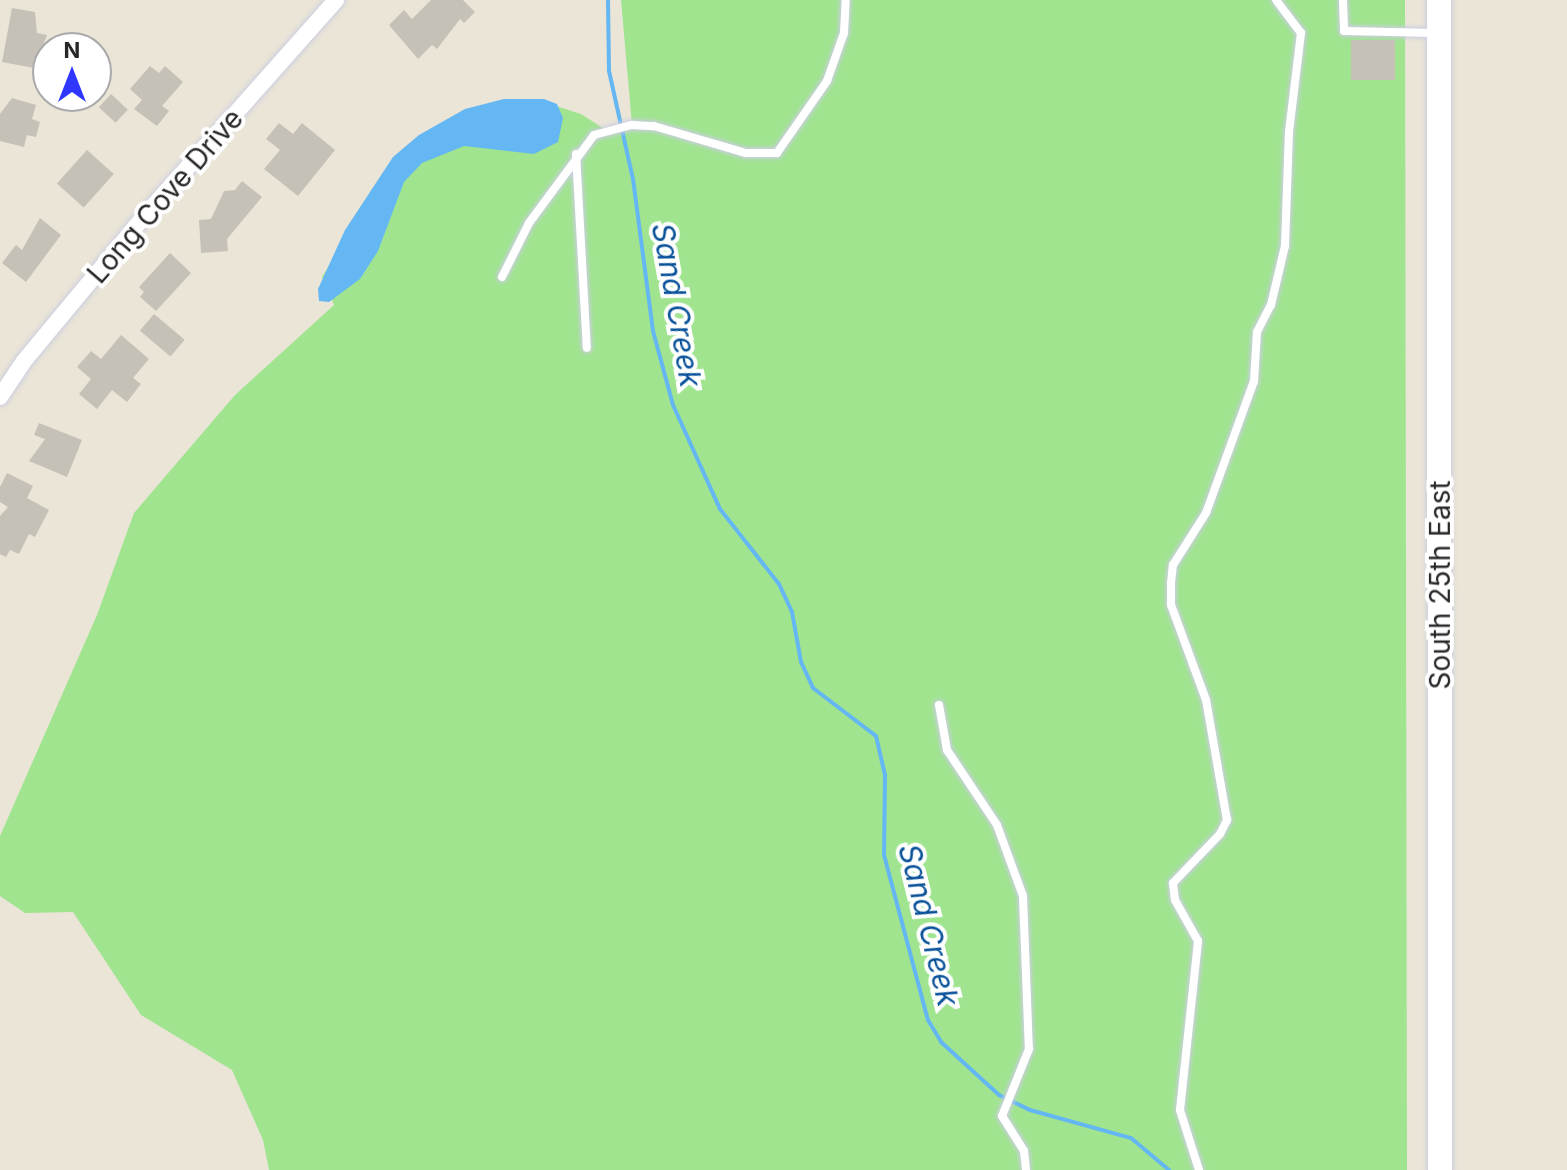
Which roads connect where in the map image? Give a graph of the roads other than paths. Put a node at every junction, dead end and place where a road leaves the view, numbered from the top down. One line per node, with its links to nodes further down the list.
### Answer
1 (336, 0): 10 (street, Long Cove Drive)
2 (846, 0): 7 (lane)
3 (1276, 0): 13 (lane)
4 (1343, 0): 6 (lane)
5 (1439, 0): 6 (main road, South 25th East)
6 (1439, 33): 14 (main road, South 25th East)
7 (576, 154): 8 (lane); 9 (lane)
8 (502, 277)
9 (587, 348)
10 (0, 397)
11 (939, 705): 12 (lane)
12 (1026, 1170)
13 (1199, 1170)
14 (1440, 1170)

